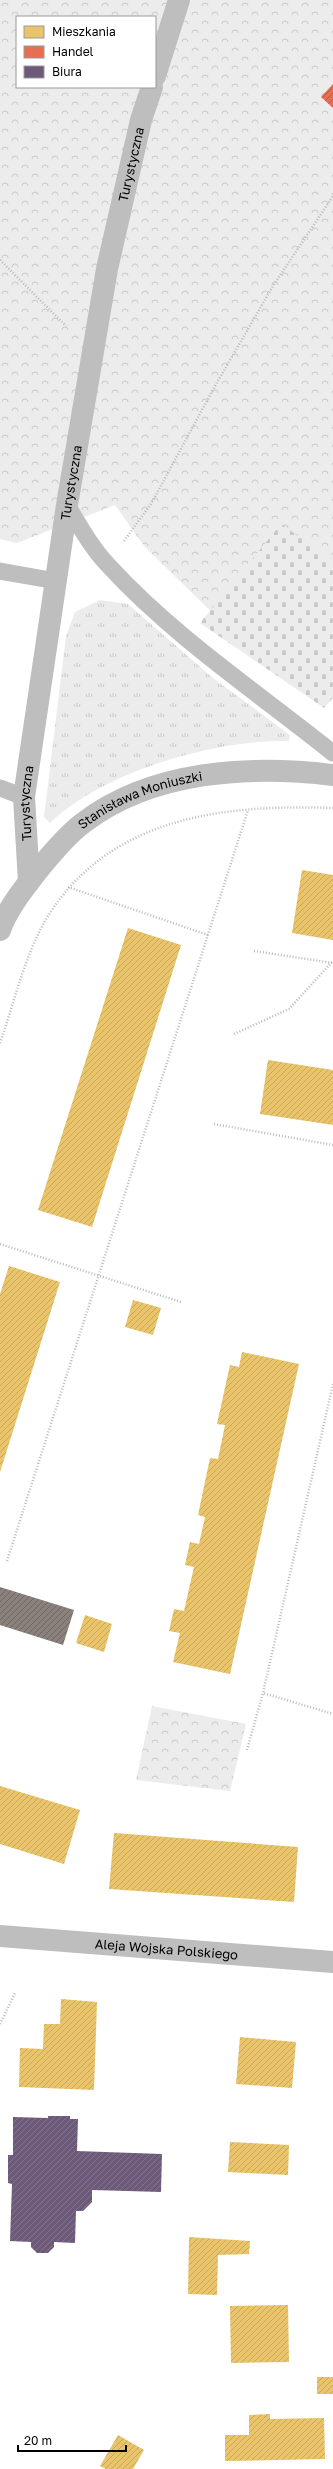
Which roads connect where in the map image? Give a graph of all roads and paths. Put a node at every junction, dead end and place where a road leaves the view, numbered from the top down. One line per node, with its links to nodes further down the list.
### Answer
1 (179, 0): 2 (street)
2 (156, 73)
3 (152, 88): 6 (street, Turystyczna)
4 (333, 196): 8 (path)
5 (0, 260): 6 (path)
6 (93, 353): 7 (street, Turystyczna)
7 (67, 505): 8 (lane); 10 (street, Turystyczna)
8 (107, 564): 11 (lane)
9 (0, 571): 10 (lane)
10 (56, 581): 14 (street, Turystyczna)
11 (333, 753)
12 (333, 775): 17 (street, Stanisława Moniuszki)
13 (0, 788): 14 (lane)
14 (24, 797): 17 (street, Turystyczna)
15 (333, 808): 16 (path)
16 (248, 810): 18 (path); 20 (path)
17 (29, 882): 19 (street, Stanisława Moniuszki)
18 (68, 887): 20 (path); 24 (path)
19 (0, 930)
20 (208, 935): 28 (path)
21 (254, 951): 22 (path)
22 (333, 963): 23 (path)
23 (234, 1034)
24 (0, 1043)
25 (214, 1124): 26 (path)
26 (333, 1145)
27 (0, 1244): 28 (path)
28 (96, 1276): 29 (path); 31 (path)
29 (181, 1302)
30 (333, 1384): 32 (path)
31 (7, 1561)
32 (263, 1693): 33 (path); 34 (path)
33 (333, 1714)
34 (247, 1750)
35 (0, 1936): 36 (street, Aleja Wojska Polskiego)
36 (333, 1962)
37 (15, 1993): 38 (path)
38 (0, 2024)

